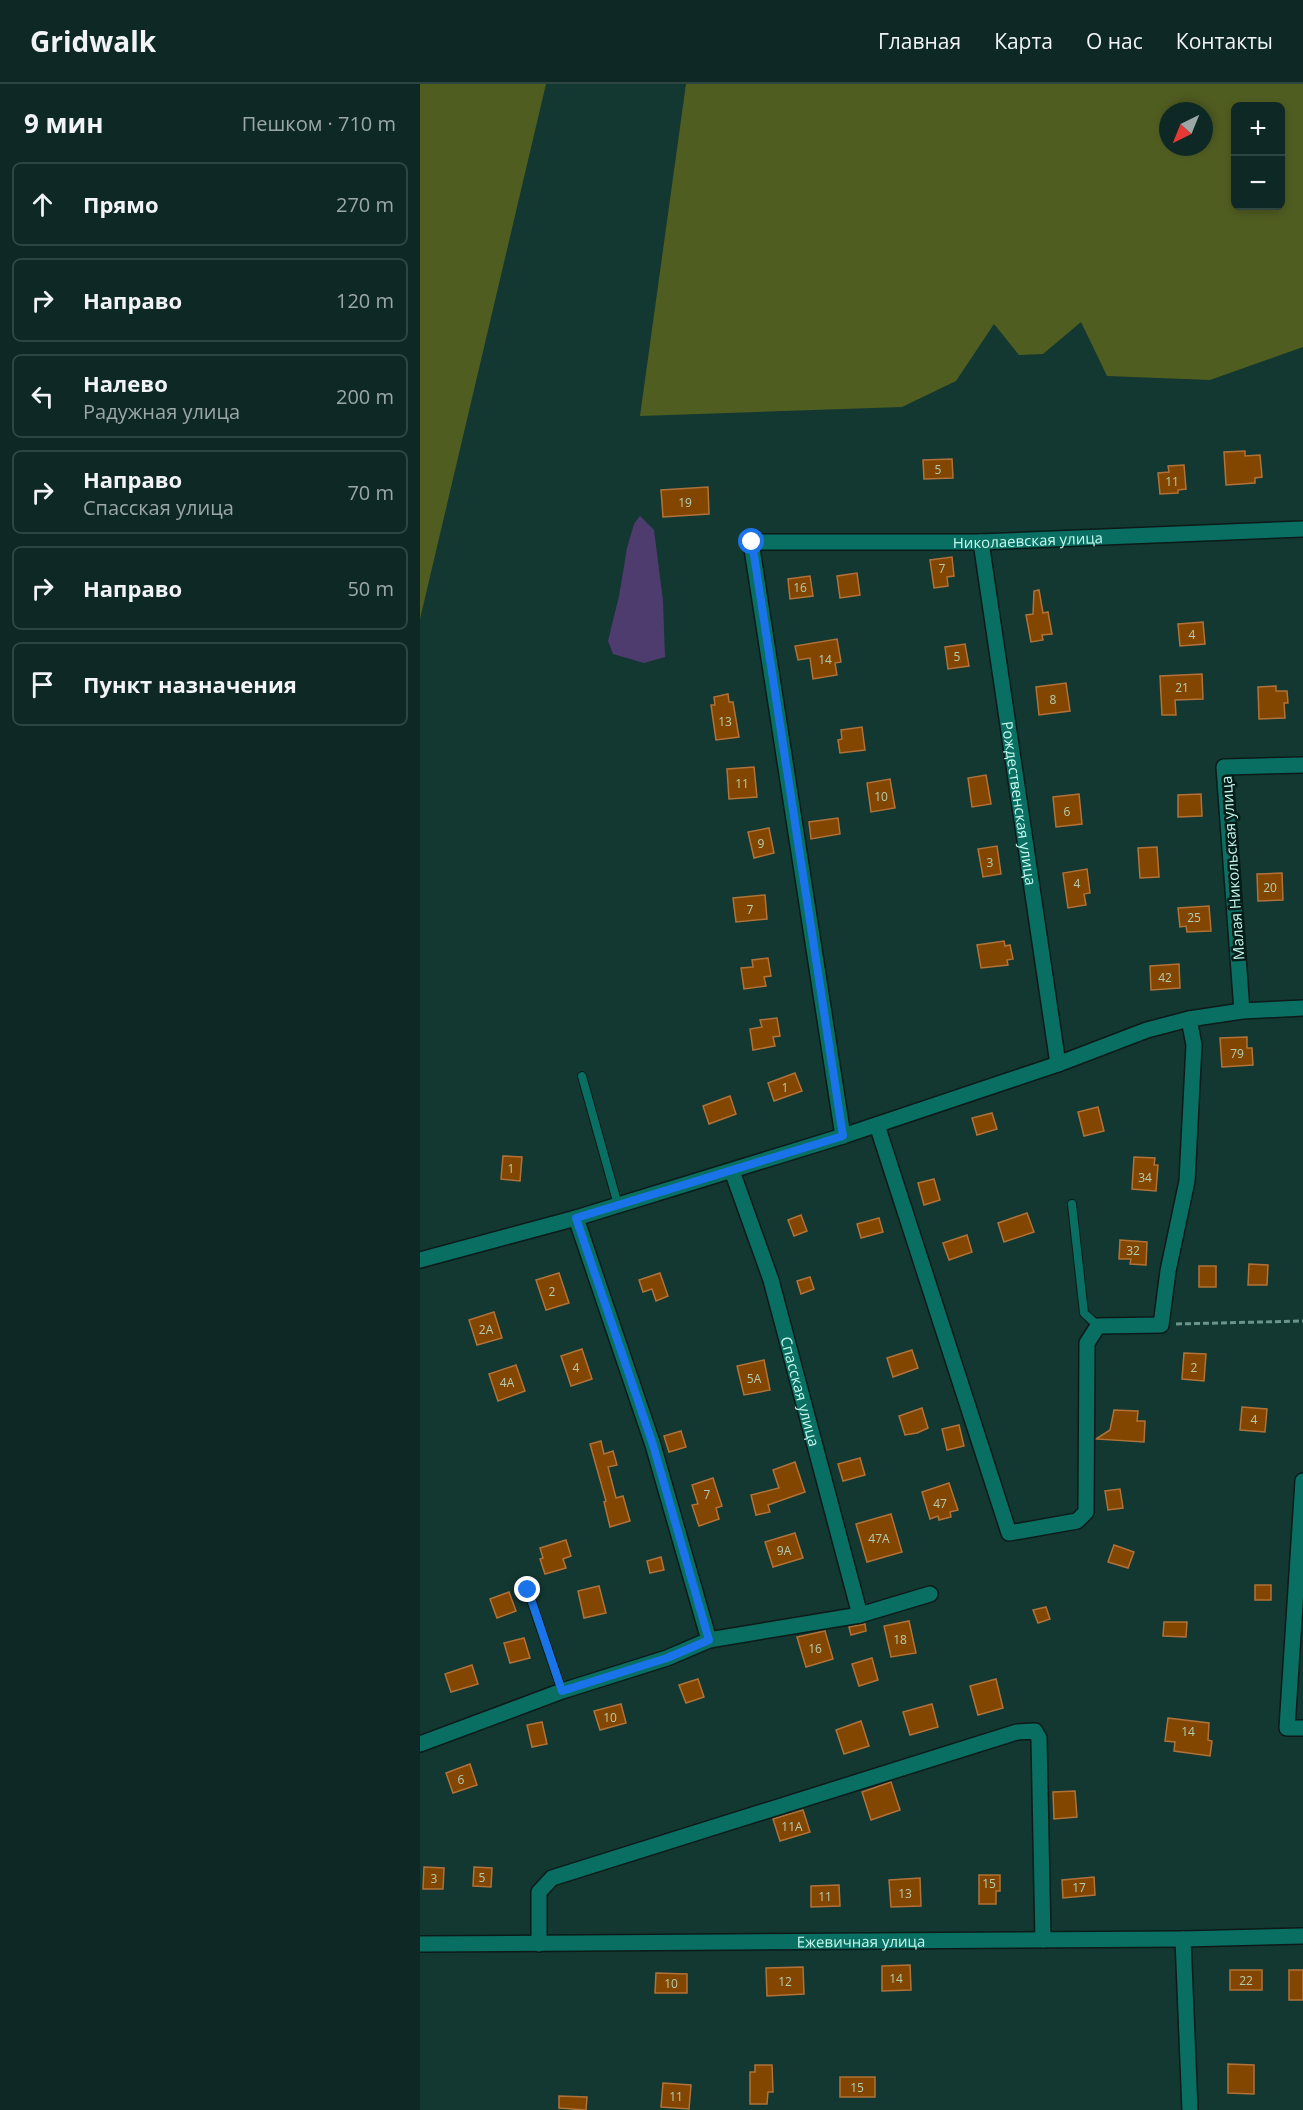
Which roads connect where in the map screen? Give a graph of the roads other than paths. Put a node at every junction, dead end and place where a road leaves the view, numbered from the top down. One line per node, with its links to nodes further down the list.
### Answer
1 (1303, 529): 2 (street, Николаевская улица)
2 (981, 542): 7 (street, Рождественская улица); 10 (street, Николаевская улица)
3 (1303, 765): 5 (street, Малая Никольская улица)
4 (1303, 1008): 5 (street)
5 (1242, 1011): 6 (street)
6 (1189, 1019): 7 (street); 16 (street)
7 (1058, 1064): 9 (street)
8 (582, 1076): 13 (lane)
9 (877, 1125): 10 (street); 16 (street)
10 (843, 1136): 11 (street)
11 (732, 1171): 13 (street); 21 (street, Спасская улица)
12 (1072, 1204): 16 (lane)
13 (618, 1205): 14 (street)
14 (576, 1218): 15 (street); 22 (street)
15 (420, 1260)
16 (1098, 1326)
17 (1303, 1481): 18 (street)
18 (1302, 1526): 24 (street)
19 (528, 1590): 23 (lane)
20 (930, 1594): 21 (street)
21 (860, 1615): 22 (street)
22 (709, 1640): 23 (street)
23 (562, 1691): 25 (street)
24 (1303, 1728)
25 (420, 1744)
26 (1303, 1936): 27 (street, Ежевичная улица)
27 (1183, 1939): 28 (street, Ежевичная улица); 31 (street)
28 (1043, 1940): 30 (street, Ежевичная улица); 30 (street)
29 (420, 1944): 30 (street, Ежевичная улица)
30 (539, 1944)
31 (1191, 2110)

